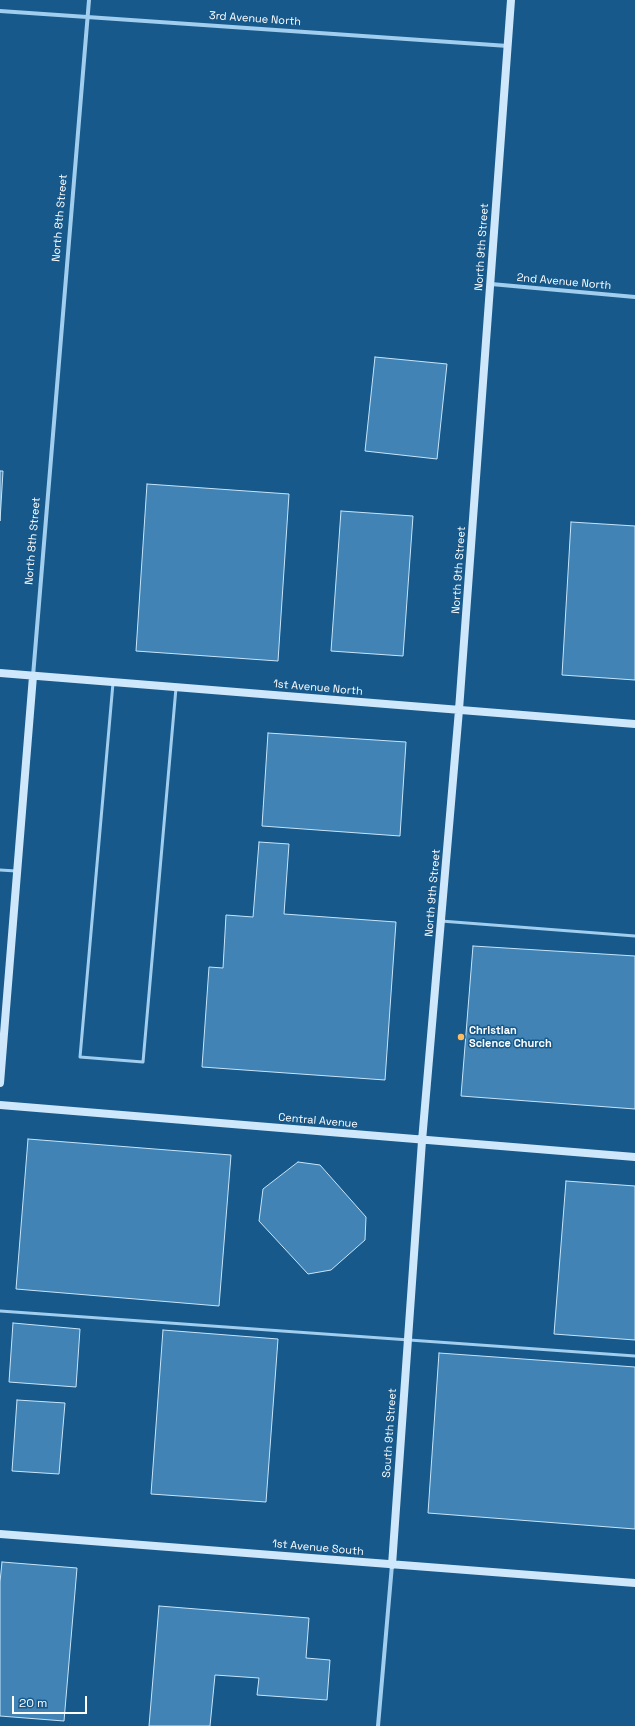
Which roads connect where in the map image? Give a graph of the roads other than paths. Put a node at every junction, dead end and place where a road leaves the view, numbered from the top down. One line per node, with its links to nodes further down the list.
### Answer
1 (89, 0): 4 (street, North 8th Street)
2 (511, 0): 5 (main road, North 9th Street)
3 (0, 11): 4 (street, 3rd Avenue North)
4 (87, 17): 5 (street, 3rd Avenue North); 9 (street, North 8th Street)
5 (508, 46): 6 (main road, North 9th Street)
6 (490, 284): 7 (street, 2nd Avenue North); 12 (main road, North 9th Street)
7 (635, 297)
8 (0, 673): 9 (main road, 1st Avenue North)
9 (33, 676): 10 (main road, 1st Avenue North); 15 (main road, North 8th Street)
10 (113, 682): 11 (main road, 1st Avenue North); 11 (lane)
11 (176, 687): 12 (main road, 1st Avenue North)
12 (460, 710): 13 (main road, 1st Avenue North); 16 (main road, North 9th Street)
13 (635, 724)
14 (0, 870): 15 (lane)
15 (17, 871): 18 (main road, North 8th Street)
16 (441, 921): 17 (lane); 20 (main road, North 9th Street)
17 (635, 936)
18 (0, 1083)
19 (0, 1105): 20 (main road, Central Avenue)
20 (422, 1141): 21 (main road, Central Avenue); 23 (main road, South 9th Street)
21 (635, 1157)
22 (0, 1311): 23 (lane)
23 (408, 1340): 24 (lane); 26 (main road, South 9th Street)
24 (635, 1356)
25 (0, 1534): 26 (main road, 1st Avenue South)
26 (392, 1565): 27 (main road, 1st Avenue South); 28 (street, South 9th Street)
27 (635, 1583)
28 (378, 1726)

